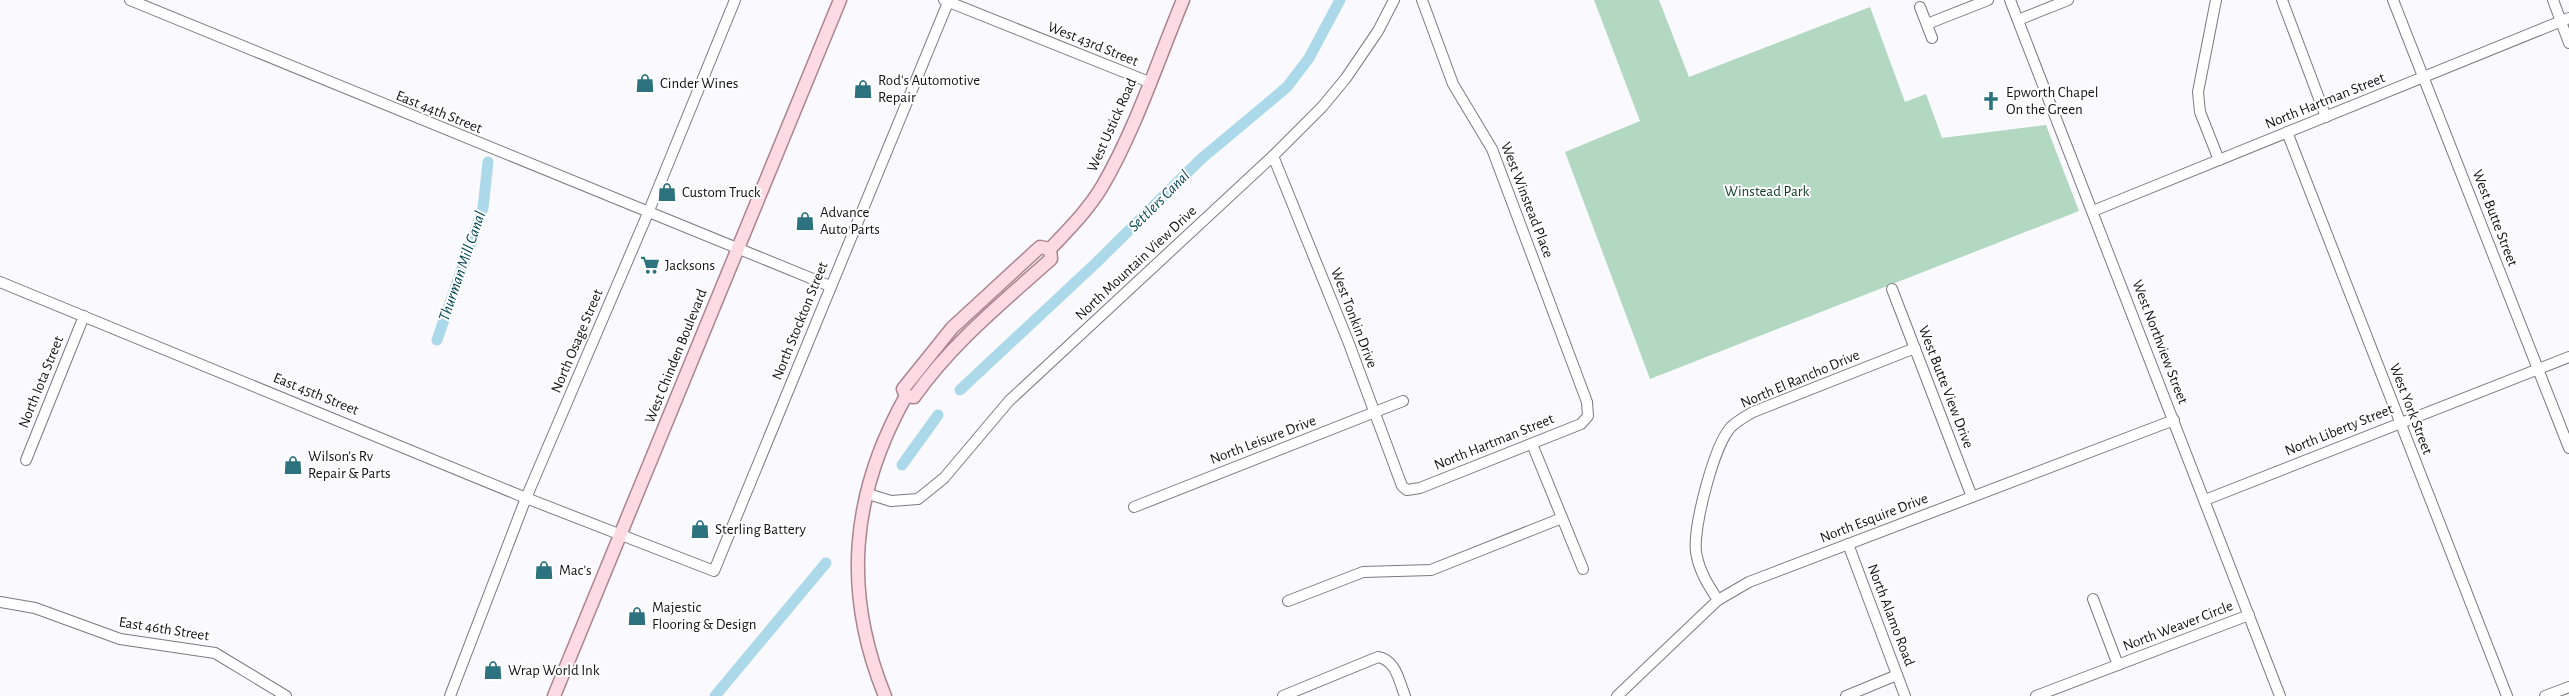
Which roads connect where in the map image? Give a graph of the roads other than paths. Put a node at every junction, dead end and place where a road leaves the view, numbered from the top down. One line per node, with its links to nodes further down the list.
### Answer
1 (130, 0): 28 (street, East 44th Street)
2 (736, 0): 28 (street, North Osage Street)
3 (840, 0): 29 (main road, West Chinden Boulevard)
4 (1183, 0): 22 (main road, West Ustick Road)
5 (1394, 0): 25 (street, North Mountain View Drive)
6 (1422, 0): 39 (street, West Winstead Place)
7 (1988, 0): 18 (street)
8 (2010, 0): 16 (street, West Northview Street)
9 (2068, 0): 16 (street)
10 (2216, 0): 26 (street)
11 (2282, 0): 23 (street)
12 (2393, 0): 21 (street, West Butte Street)
13 (2553, 0): 17 (street)
14 (947, 1): 22 (street, West 43rd Street); 31 (street, North Stockton Street)
15 (1920, 8): 18 (street)
16 (2018, 20): 27 (street, West Northview Street)
17 (2565, 20): 20 (street); 21 (street, North Hartman Street)
18 (1926, 24): 19 (street)
19 (1932, 38)
20 (2569, 43)
21 (2424, 77): 23 (street, North Hartman Street); 36 (street, West Butte Street)
22 (1149, 82): 46 (main road, West Ustick Road)
23 (2326, 117): 24 (street, North Hartman Street)
24 (2287, 132): 26 (street, North Hartman Street); 41 (street, West York Street)
25 (1273, 156): 38 (street, West Tonkin Drive); 46 (street, North Mountain View Drive)
26 (2219, 160): 27 (street, North Hartman Street)
27 (2093, 211): 40 (street, West Northview Street)
28 (648, 212): 29 (street, East 44th Street); 48 (street, North Osage Street)
29 (738, 249): 31 (street, East 44th Street); 52 (main road, West Chinden Boulevard)
30 (0, 282): 33 (street, East 45th Street)
31 (830, 286): 55 (street, North Stockton Street)
32 (1892, 289): 34 (street, West Butte View Drive)
33 (84, 316): 44 (street, North Iota Street); 48 (street, East 45th Street)
34 (1915, 348): 47 (street, West Butte View Drive); 57 (street, North El Rancho Drive)
35 (2569, 357): 36 (street, North Liberty Street)
36 (2539, 370): 41 (street, North Liberty Street); 43 (street, West Butte Street)
37 (1403, 401): 38 (street, North Leisure Drive)
38 (1374, 413): 45 (street, West Tonkin Drive); 50 (street, North Leisure Drive)
39 (1588, 416): 42 (street, North Hartman Street)
40 (2174, 420): 47 (street, North Esquire Drive); 49 (street, West Northview Street)
41 (2400, 422): 49 (street, North Liberty Street); 75 (street, West York Street)
42 (1532, 444): 45 (street, North Hartman Street); 51 (street)
43 (2569, 448)
44 (26, 460)
45 (1408, 490)
46 (868, 494): 67 (main road, West Ustick Road)
47 (1972, 497): 53 (street, North Esquire Drive)
48 (526, 498): 52 (street, East 45th Street); 65 (street, North Osage Street)
49 (2205, 500): 60 (street, West Northview Street)
50 (1134, 507)
51 (1562, 518): 54 (street); 58 (street)
52 (620, 535): 55 (street, East 45th Street); 66 (main road, West Chinden Boulevard)
53 (1848, 544): 57 (street, North Esquire Drive); 62 (street, North Alamo Road)
54 (1583, 569)
55 (714, 571)
56 (2093, 599): 61 (street, North Weaver Circle)
57 (1718, 600): 70 (street, North Esquire Drive)
58 (1288, 601)
59 (0, 602): 64 (street, East 46th Street)
60 (2249, 615): 61 (street, North Weaver Circle); 74 (street, West Northview Street)
61 (2118, 665): 73 (street, North Weaver Circle)
62 (1897, 675): 71 (street); 72 (street, North Alamo Road)
63 (2569, 687): 76 (street)
64 (286, 696)
65 (450, 696)
66 (554, 696)
67 (885, 696)
68 (1283, 696): 69 (street)
69 (1405, 696)
70 (1617, 696)
71 (1846, 696)
72 (1905, 696)
73 (2036, 696)
74 (2280, 696)
75 (2507, 696)
76 (2545, 696)

